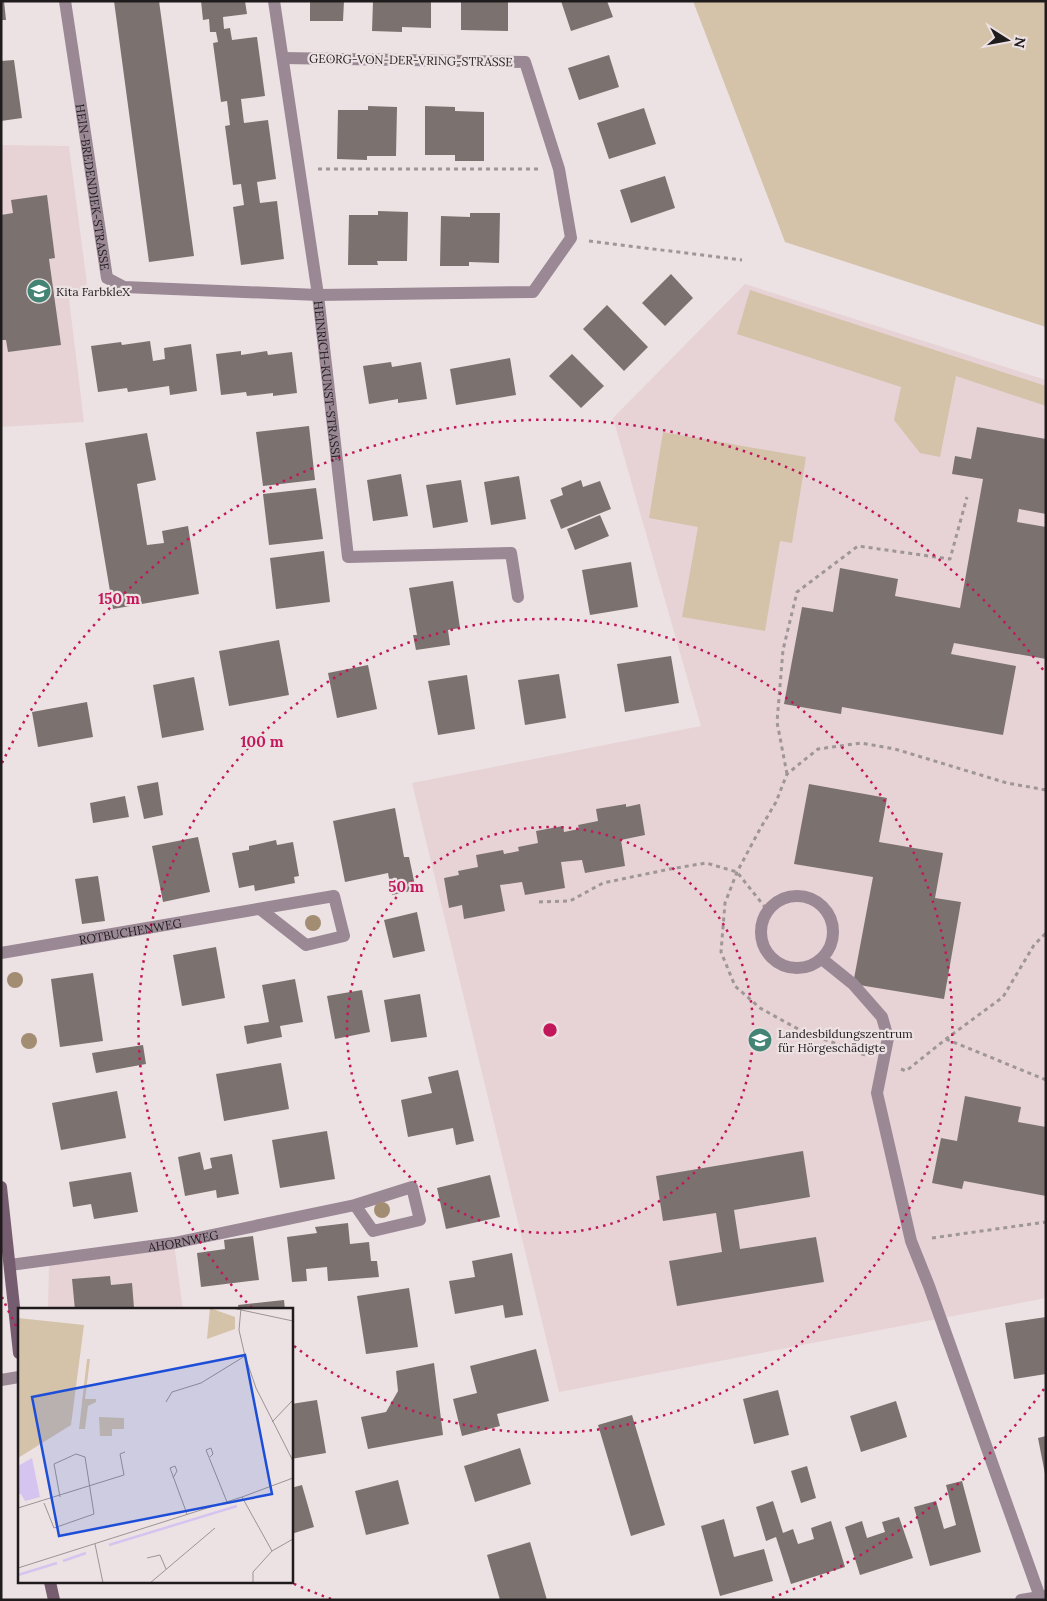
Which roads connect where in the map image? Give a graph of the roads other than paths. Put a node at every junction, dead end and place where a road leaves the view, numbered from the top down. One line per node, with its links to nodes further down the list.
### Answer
1 (65, 1): 4 (street, HEIN-BREDENDIEK-STRASSE)
2 (274, 1): 3 (street, HEINRICH-KUNST-STRASSE)
3 (283, 58): 4 (street, HEINRICH-KUNST-STRASSE); 4 (street, GEORG-VON-DER-VRING-STRASSE)
4 (318, 295): 5 (street, HEINRICH-KUNST-STRASSE)
5 (518, 597)
6 (260, 909): 6 (street, ROTBUCHENWEG); 7 (street, ROTBUCHENWEG)
7 (1, 953)
8 (822, 958): 8 (street); 16 (street)
9 (1, 1188): 11 (main road)
10 (355, 1205): 10 (street, AHORNWEG); 11 (street, AHORNWEG)
11 (10, 1265): 12 (main road)
12 (18, 1343)
13 (18, 1377): 14 (street)
14 (1, 1380)
15 (50, 1584): 17 (main road)
16 (1043, 1597): 18 (street)
17 (54, 1600)
18 (1021, 1600)

